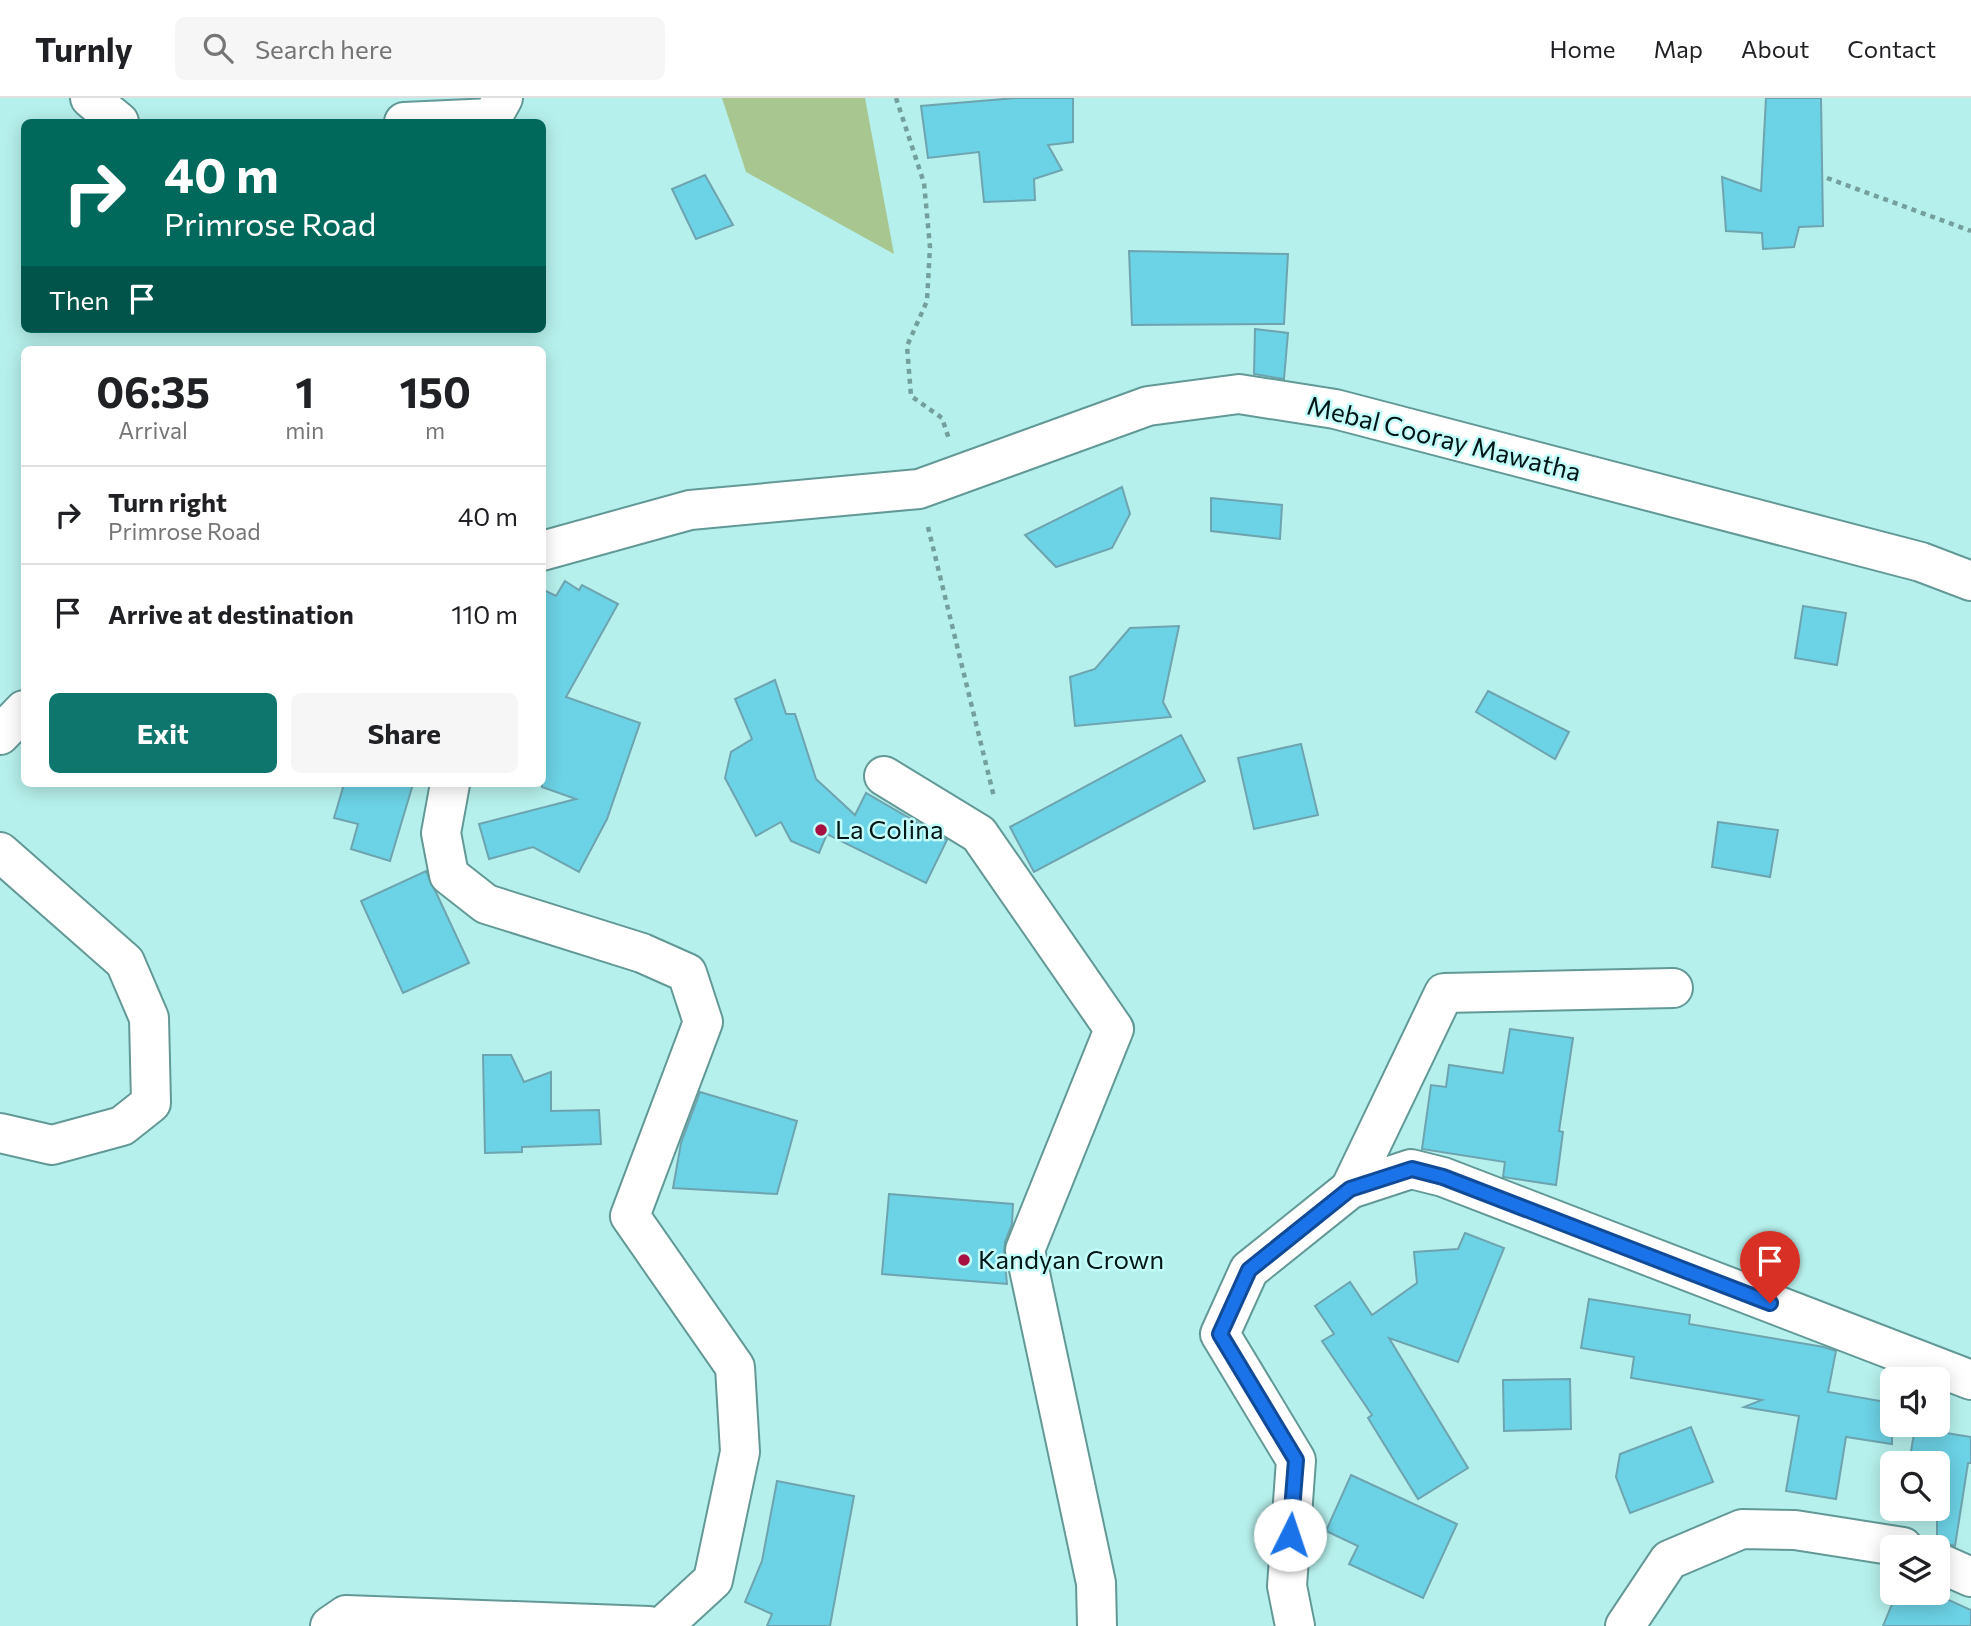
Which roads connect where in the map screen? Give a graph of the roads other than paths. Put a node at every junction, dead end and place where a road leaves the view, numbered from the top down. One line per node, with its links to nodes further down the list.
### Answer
1 (90, 98): 3 (street)
2 (503, 98): 4 (street)
3 (115, 119)
4 (470, 119)
5 (546, 550): 6 (street, Mebal Cooray Mawatha)
6 (1971, 581)
7 (21, 713): 8 (street)
8 (0, 735)
9 (884, 776): 22 (street)
10 (449, 787): 21 (street)
11 (0, 852): 13 (street)
12 (1672, 988): 14 (street)
13 (0, 1133)
14 (1350, 1189): 15 (street); 23 (street)
15 (1971, 1380)
16 (1880, 1543): 24 (street)
17 (1950, 1568): 18 (street)
18 (1971, 1577)
19 (330, 1626): 20 (street)
20 (649, 1626)
21 (663, 1626)
22 (1097, 1626)
23 (1294, 1626)
24 (1625, 1626)

